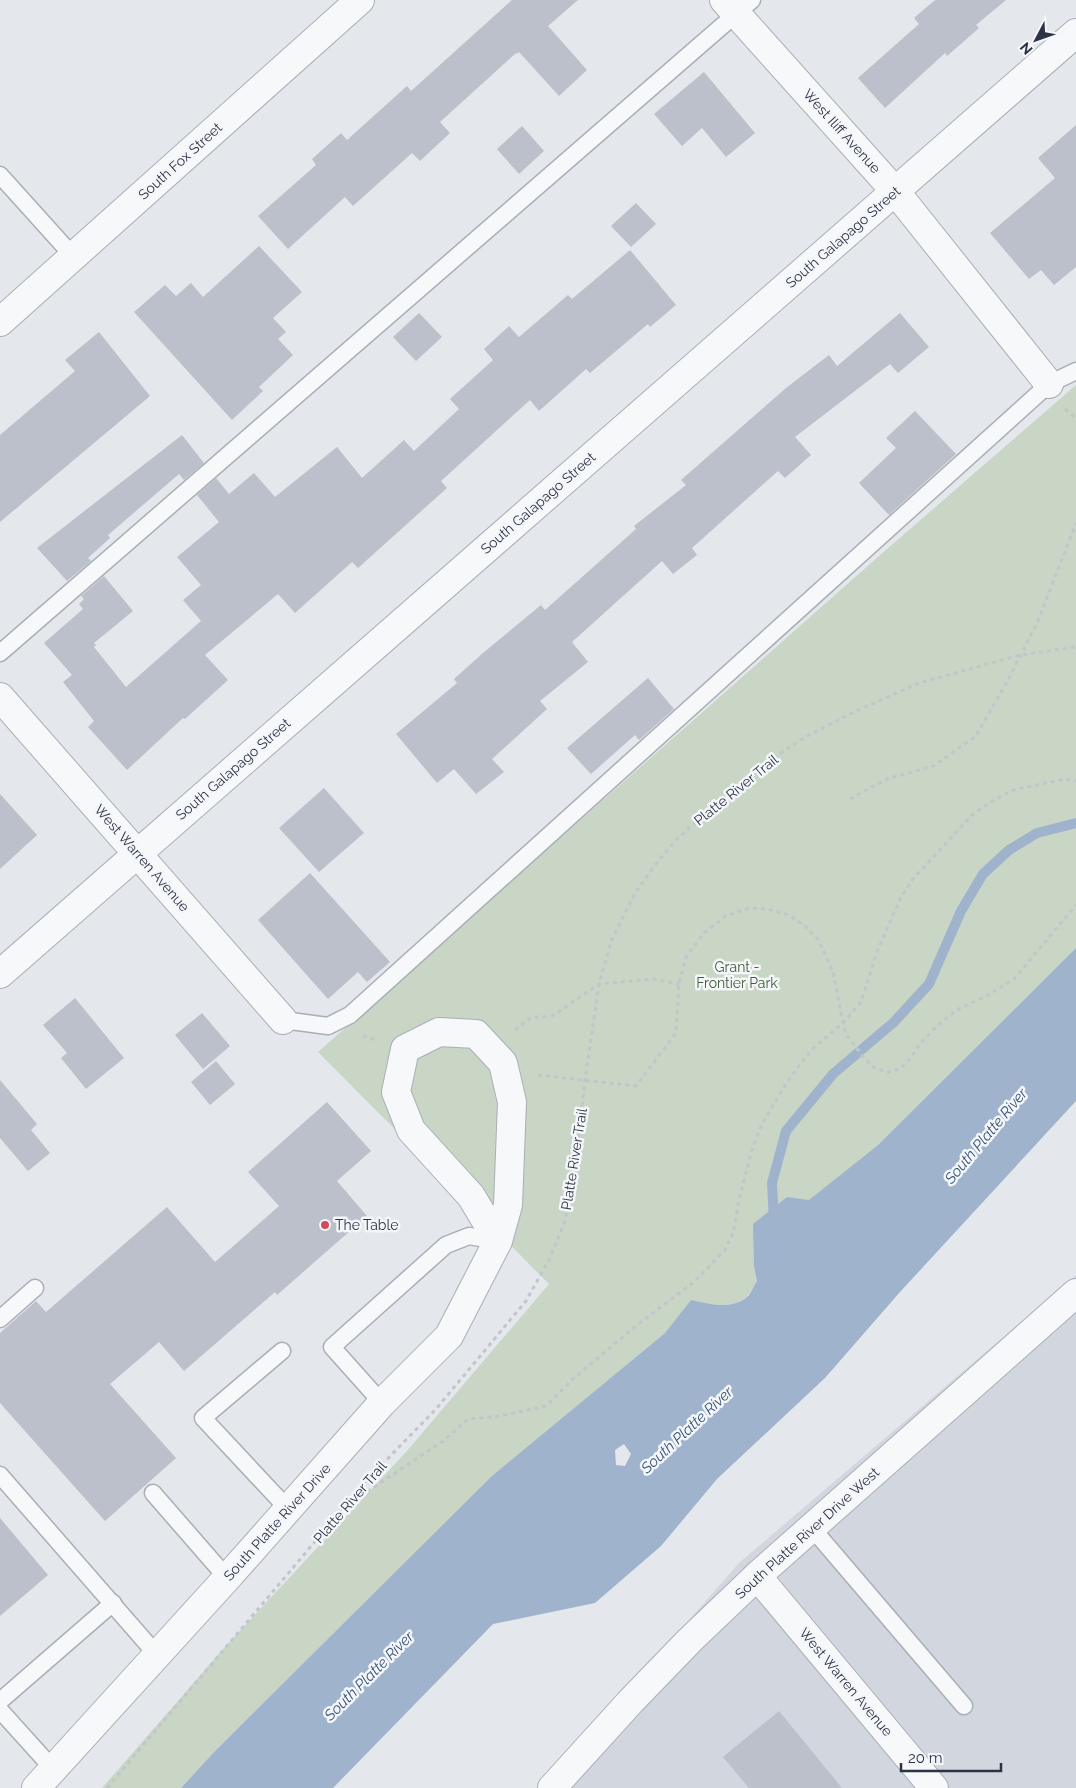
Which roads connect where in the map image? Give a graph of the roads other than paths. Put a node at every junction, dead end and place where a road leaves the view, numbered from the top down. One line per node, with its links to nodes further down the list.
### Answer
1 (360, 0): 6 (street, South Fox Street)
2 (737, 5): 5 (street, West Iliff Avenue); 10 (lane)
3 (1076, 33): 5 (street, South Galapago Street)
4 (0, 175): 6 (lane)
5 (895, 191): 9 (street, West Iliff Avenue); 12 (street, South Galapago Street)
6 (73, 256): 7 (street, South Fox Street)
7 (0, 322)
8 (1076, 371): 9 (lane)
9 (1049, 384): 14 (lane)
10 (0, 653)
11 (0, 697): 12 (street, West Warren Avenue)
12 (138, 852): 13 (street, South Galapago Street); 14 (street, West Warren Avenue)
13 (0, 974)
14 (283, 1020)
15 (498, 1241): 15 (street, South Platte River Drive); 20 (street, South Platte River Drive); 20 (lane)
16 (35, 1288): 18 (lane)
17 (1076, 1292): 24 (street, South Platte River Drive West)
18 (0, 1319)
19 (282, 1351): 23 (lane)
20 (382, 1403): 23 (street, South Platte River Drive)
21 (0, 1475): 27 (lane)
22 (154, 1493): 26 (lane)
23 (288, 1509): 26 (street, South Platte River Drive)
24 (812, 1528): 25 (street, South Platte River Drive West); 30 (lane)
25 (757, 1576): 33 (street, South Platte River Drive West); 34 (street, West Warren Avenue)
26 (227, 1578): 28 (street, South Platte River Drive)
27 (113, 1603): 28 (lane); 29 (lane)
28 (157, 1655): 32 (street, South Platte River Drive)
29 (0, 1701)
30 (964, 1706)
31 (0, 1710): 32 (lane)
32 (45, 1779)
33 (552, 1788)
34 (934, 1788)

